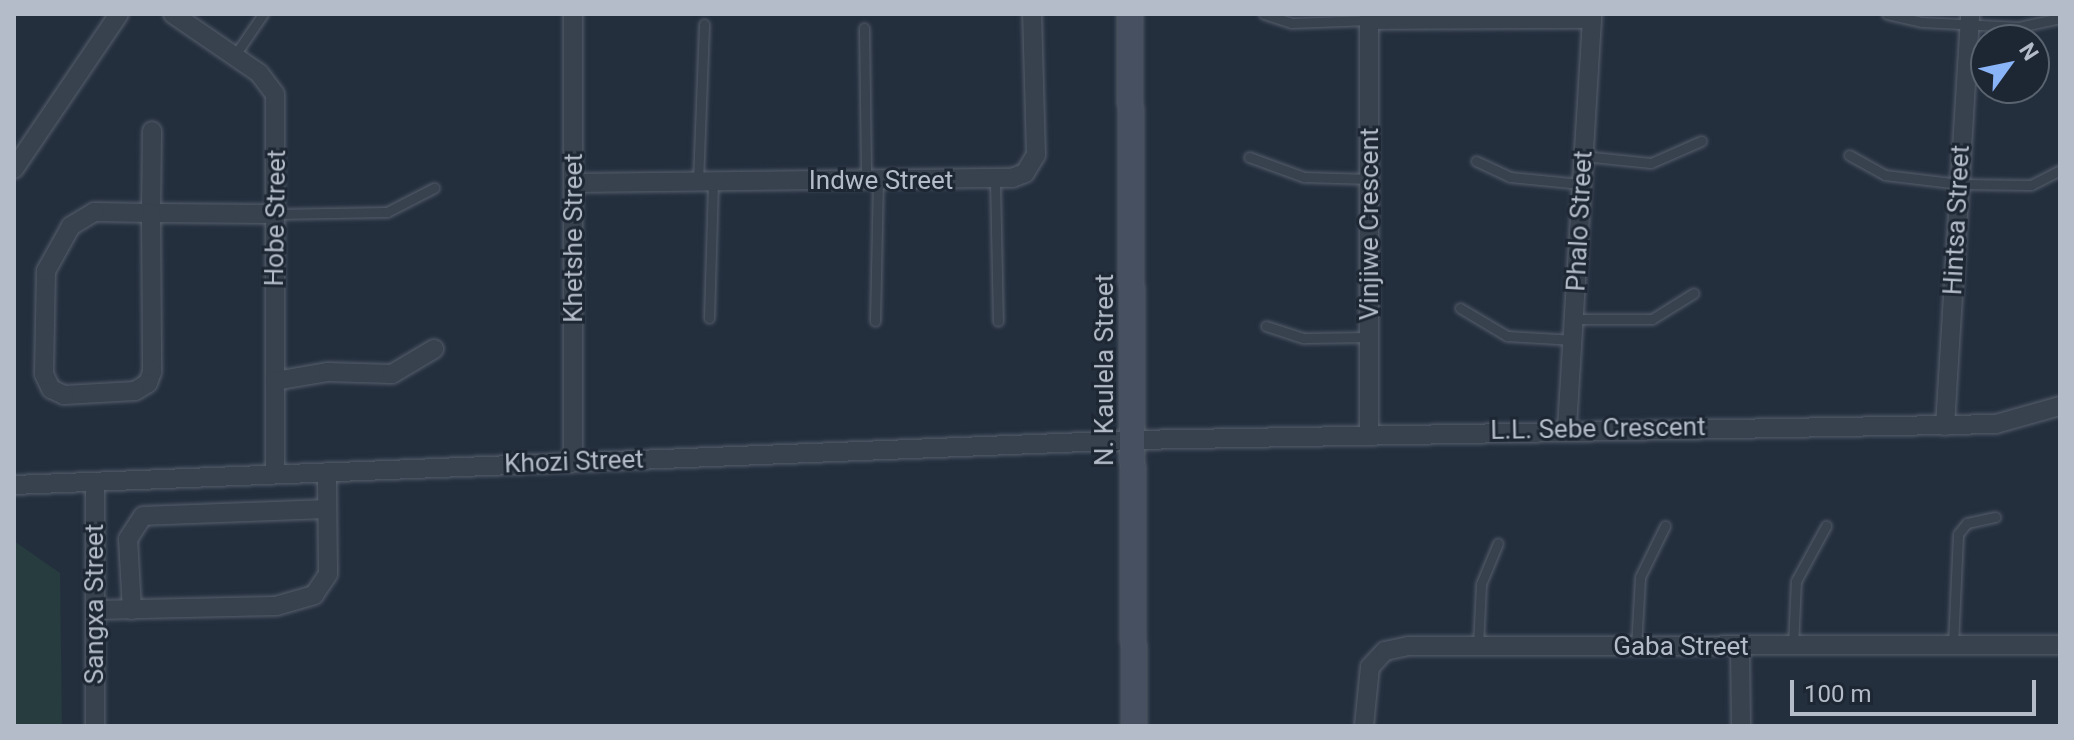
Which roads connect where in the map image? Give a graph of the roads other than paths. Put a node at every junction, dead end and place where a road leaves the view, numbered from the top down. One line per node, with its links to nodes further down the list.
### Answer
1 (119, 14): 23 (street)
2 (173, 14): 16 (street, Hobe Street)
3 (263, 14): 16 (lane)
4 (573, 14): 29 (street, Khetshe Street)
5 (1032, 14): 27 (street, Indwe Street)
6 (1130, 14): 50 (street, N. Kaulela Street)
7 (1264, 14): 10 (lane)
8 (1887, 14): 13 (lane)
9 (1592, 16): 11 (street); 20 (street, Phalo Street)
10 (1369, 17): 11 (street); 25 (street, Vinjiwe Crescent)
11 (1444, 17)
12 (2060, 18): 13 (lane)
13 (1970, 19): 31 (street, Hintsa Street)
14 (704, 24): 28 (lane)
15 (864, 28): 26 (lane)
16 (235, 55): 34 (street, Hobe Street)
17 (152, 131): 33 (street)
18 (1701, 141): 20 (lane)
19 (1849, 155): 31 (lane)
20 (1583, 156): 30 (street, Phalo Street)
21 (1249, 157): 25 (lane)
22 (1476, 161): 30 (lane)
23 (14, 169)
24 (2060, 170): 31 (lane)
25 (1370, 179): 42 (street, Vinjiwe Crescent)
26 (872, 180): 27 (street, Indwe Street); 28 (street, Indwe Street); 39 (lane)
27 (995, 181): 40 (lane)
28 (705, 182): 29 (street, Indwe Street); 37 (lane)
29 (574, 183): 51 (street, Khetshe Street)
30 (1581, 184): 38 (street, Phalo Street)
31 (1959, 184): 47 (street, Hintsa Street)
32 (434, 188): 34 (lane)
33 (151, 213): 33 (street); 34 (street)
34 (276, 214): 45 (street, Hobe Street)
35 (1694, 293): 38 (lane)
36 (1460, 308): 43 (lane)
37 (709, 318)
38 (1575, 319): 43 (street, Phalo Street)
39 (875, 321)
40 (998, 321)
41 (1266, 326): 42 (lane)
42 (1370, 337): 49 (street, Vinjiwe Crescent)
43 (1574, 340): 48 (street, Phalo Street)
44 (434, 349): 45 (street)
45 (275, 381): 53 (street, Hobe Street)
46 (2059, 409): 47 (street, L.L. Sebe Crescent)
47 (1945, 426): 48 (street, L.L. Sebe Crescent)
48 (1567, 428): 49 (street, L.L. Sebe Crescent)
49 (1369, 435): 50 (street, L.L. Sebe Crescent)
50 (1134, 440): 51 (street, Khozi Street); 70 (street, N. Kaulela Street)
51 (573, 462): 52 (street, Khozi Street)
52 (327, 472): 53 (street, Khozi Street); 56 (street)
53 (275, 474): 54 (street, Khozi Street)
54 (95, 482): 55 (street, Khozi Street); 61 (street, Sangxa Street)
55 (14, 485)
56 (325, 509): 62 (street); 62 (street)
57 (1995, 517): 63 (lane)
58 (1665, 526): 67 (lane)
59 (1826, 526): 66 (lane)
60 (1498, 543): 65 (lane)
61 (95, 610): 62 (street); 69 (street, Sangxa Street)
62 (132, 610)
63 (1953, 645): 64 (street, Gaba Street); 66 (street, Gaba Street)
64 (2060, 645)
65 (1478, 646): 67 (street, Gaba Street); 71 (street, Gaba Street)
66 (1793, 646): 68 (street, Gaba Street)
67 (1636, 647): 68 (street, Gaba Street)
68 (1740, 647): 72 (street)
69 (95, 726)
70 (1134, 726)
71 (1364, 726)
72 (1741, 726)

